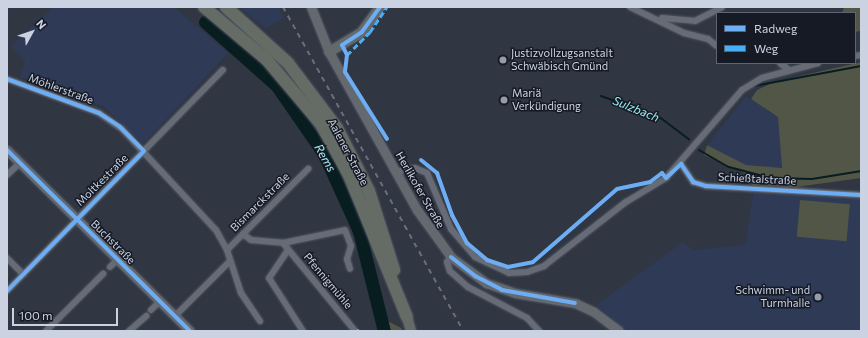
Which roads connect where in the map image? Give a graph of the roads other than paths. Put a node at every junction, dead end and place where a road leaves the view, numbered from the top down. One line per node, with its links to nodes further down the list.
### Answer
1 (204, 7): 41 (highway)
2 (226, 7): 41 (highway, Aalener Straße)
3 (311, 7): 9 (main road, Herlikofer Straße)
4 (380, 7): 9 (main road)
5 (630, 7): 7 (street)
6 (722, 7): 7 (street)
7 (656, 17): 8 (street)
8 (716, 46)
9 (329, 52): 20 (main road, Herlikofer Straße)
10 (782, 64): 12 (street)
11 (812, 64): 12 (street)
12 (788, 68): 18 (street)
13 (223, 70): 16 (street, Moltkestraße)
14 (7, 79): 16 (street, Möhlerstraße)
15 (7, 150): 17 (main road, Buchstraße)
16 (144, 151): 23 (street, Moltkestraße); 26 (street, Möhlerstraße)
17 (20, 163): 21 (street); 23 (main road, Buchstraße)
18 (681, 164): 20 (street); 22 (street, Schießtalstraße)
19 (308, 169): 24 (street, Bismarckstraße)
20 (396, 172): 28 (main road, Herlikofer Straße)
21 (7, 175)
22 (861, 195)
23 (76, 218): 30 (main road, Buchstraße); 34 (street, Moltkestraße)
24 (243, 234): 25 (street, Pfennigmühle); 26 (street, Bismarckstraße)
25 (283, 243): 27 (street, Pfennigmühle); 33 (street, Pfennigmühle)
26 (227, 250): 31 (street, Möhlerstraße)
27 (288, 250): 46 (street); 47 (street, Pfennigmühle)
28 (451, 256): 49 (street); 50 (main road, Herlikofer Straße)
29 (7, 258): 34 (street)
30 (118, 259): 32 (street); 37 (main road, Buchstraße)
31 (230, 261): 40 (street); 42 (street, Möhlerstraße)
32 (110, 267)
33 (350, 269)
34 (23, 274): 36 (street, Moltkestraße)
35 (103, 274): 43 (street)
36 (7, 291)
37 (160, 301): 38 (street); 40 (main road, Buchstraße)
38 (151, 310)
39 (146, 316): 44 (street)
40 (175, 316): 45 (main road, Buchstraße)
41 (407, 317): 48 (main road, Aalener Straße)
42 (260, 321)
43 (46, 331)
44 (129, 331)
45 (190, 331)
46 (303, 331)
47 (355, 331)
48 (411, 331)
49 (540, 331)
50 (619, 331)

